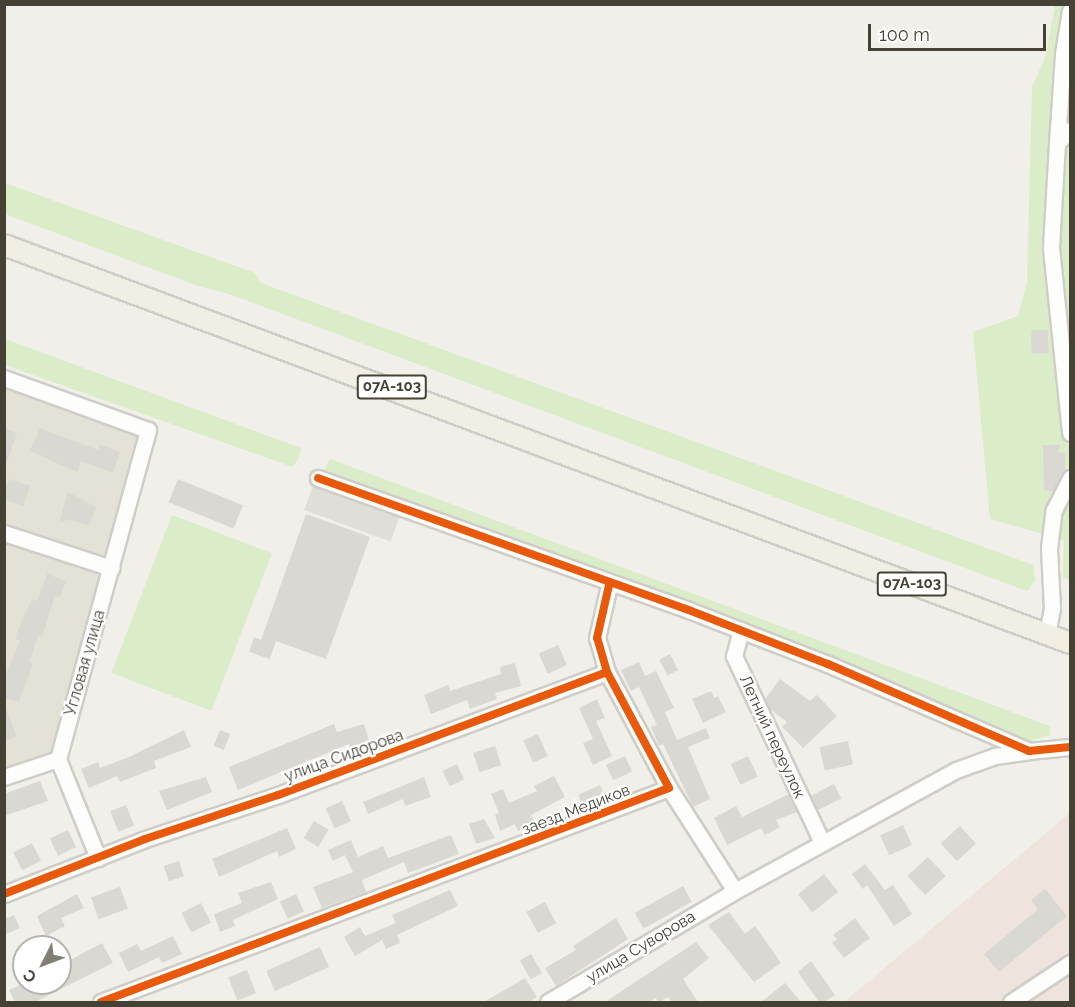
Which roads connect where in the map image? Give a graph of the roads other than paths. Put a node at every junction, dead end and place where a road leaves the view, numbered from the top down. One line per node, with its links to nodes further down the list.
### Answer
1 (1071, 11): 3 (street)
2 (1071, 130): 3 (street)
3 (1057, 143): 6 (street)
4 (4, 245): 13 (main road, 07А-103)
5 (4, 378): 10 (street, Угловая улица)
6 (1071, 433)
7 (318, 478): 11 (street)
8 (1071, 478): 13 (street)
9 (4, 533): 10 (street)
10 (111, 568): 18 (street, Угловая улица)
11 (609, 585): 12 (street); 15 (street)
12 (741, 630): 17 (street); 21 (street, Летний переулок)
13 (1047, 634): 14 (main road, 07А-103)
14 (1071, 642)
15 (607, 672): 20 (street); 22 (street, улица Сидорова)
16 (1071, 747): 17 (street, улица Суворова)
17 (1029, 751): 21 (street, улица Суворова)
18 (58, 759): 19 (street); 22 (street)
19 (4, 777)
20 (669, 788): 23 (street); 26 (street, заезд Медиков)
21 (822, 842): 23 (street, улица Суворова)
22 (98, 858): 24 (street, улица Сидорова)
23 (735, 891): 27 (street, улица Суворова)
24 (4, 894)
25 (1071, 963): 28 (street)
26 (101, 1002)
27 (548, 1002)
28 (1011, 1002)

